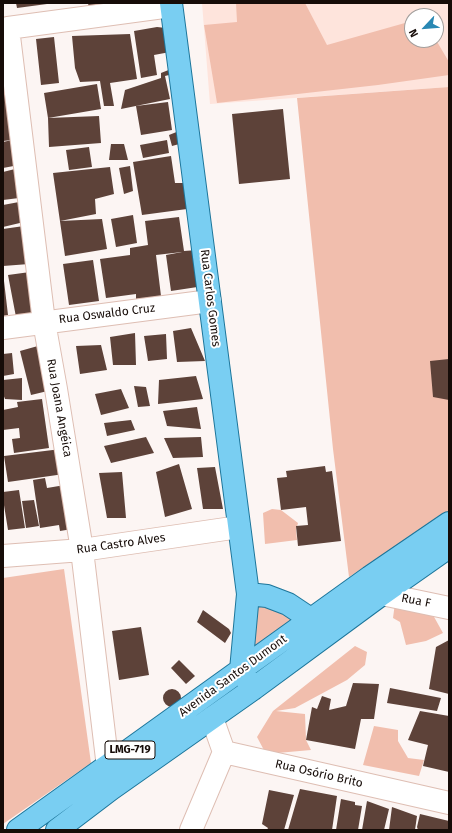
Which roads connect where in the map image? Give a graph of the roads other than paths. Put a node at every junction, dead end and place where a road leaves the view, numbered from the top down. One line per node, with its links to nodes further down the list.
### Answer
1 (171, 5): 2 (street); 3 (main road, Rua Carlos Gomes)
2 (6, 29): 4 (street, Rua Joana Angéica)
3 (210, 301): 4 (street, Rua Oswaldo Cruz); 7 (main road, Rua Carlos Gomes)
4 (44, 322): 5 (street, Rua Oswaldo Cruz); 9 (street, Rua Joana Angéica)
5 (3, 328)
6 (449, 523): 14 (main road, Avenida Santos Dumont / LMG-719)
7 (239, 527): 9 (street, Rua Castro Alves); 11 (main road, Rua Carlos Gomes)
8 (449, 547): 12 (main road, Avenida Santos Dumont / LMG-719)
9 (82, 550): 10 (street, Rua Castro Alves); 20 (street, Rua Joana Angéica)
10 (3, 556)
11 (248, 594): 14 (main road); 16 (main road, Rua Carlos Gomes)
12 (382, 594): 13 (street, Rua F); 15 (main road, Avenida Santos Dumont / LMG-719)
13 (449, 608)
14 (312, 620): 15 (main road); 16 (main road, Avenida Santos Dumont / LMG-719)
15 (324, 638): 17 (main road, Avenida Santos Dumont / LMG-719)
16 (242, 670): 17 (main road); 20 (main road, Avenida Santos Dumont / LMG-719)
17 (253, 689): 18 (main road, Avenida Santos Dumont / LMG-719)
18 (212, 718): 19 (street); 21 (main road, Avenida Santos Dumont / LMG-719)
19 (224, 752): 22 (street, Rua Osório Brito); 25 (street)
20 (108, 766): 21 (street, Rua Joana Angéica); 23 (main road, Avenida Santos Dumont / LMG-719)
21 (111, 789): 24 (main road, Avenida Santos Dumont / LMG-719)
22 (449, 803)
23 (18, 830)
24 (57, 830)
25 (191, 830)

